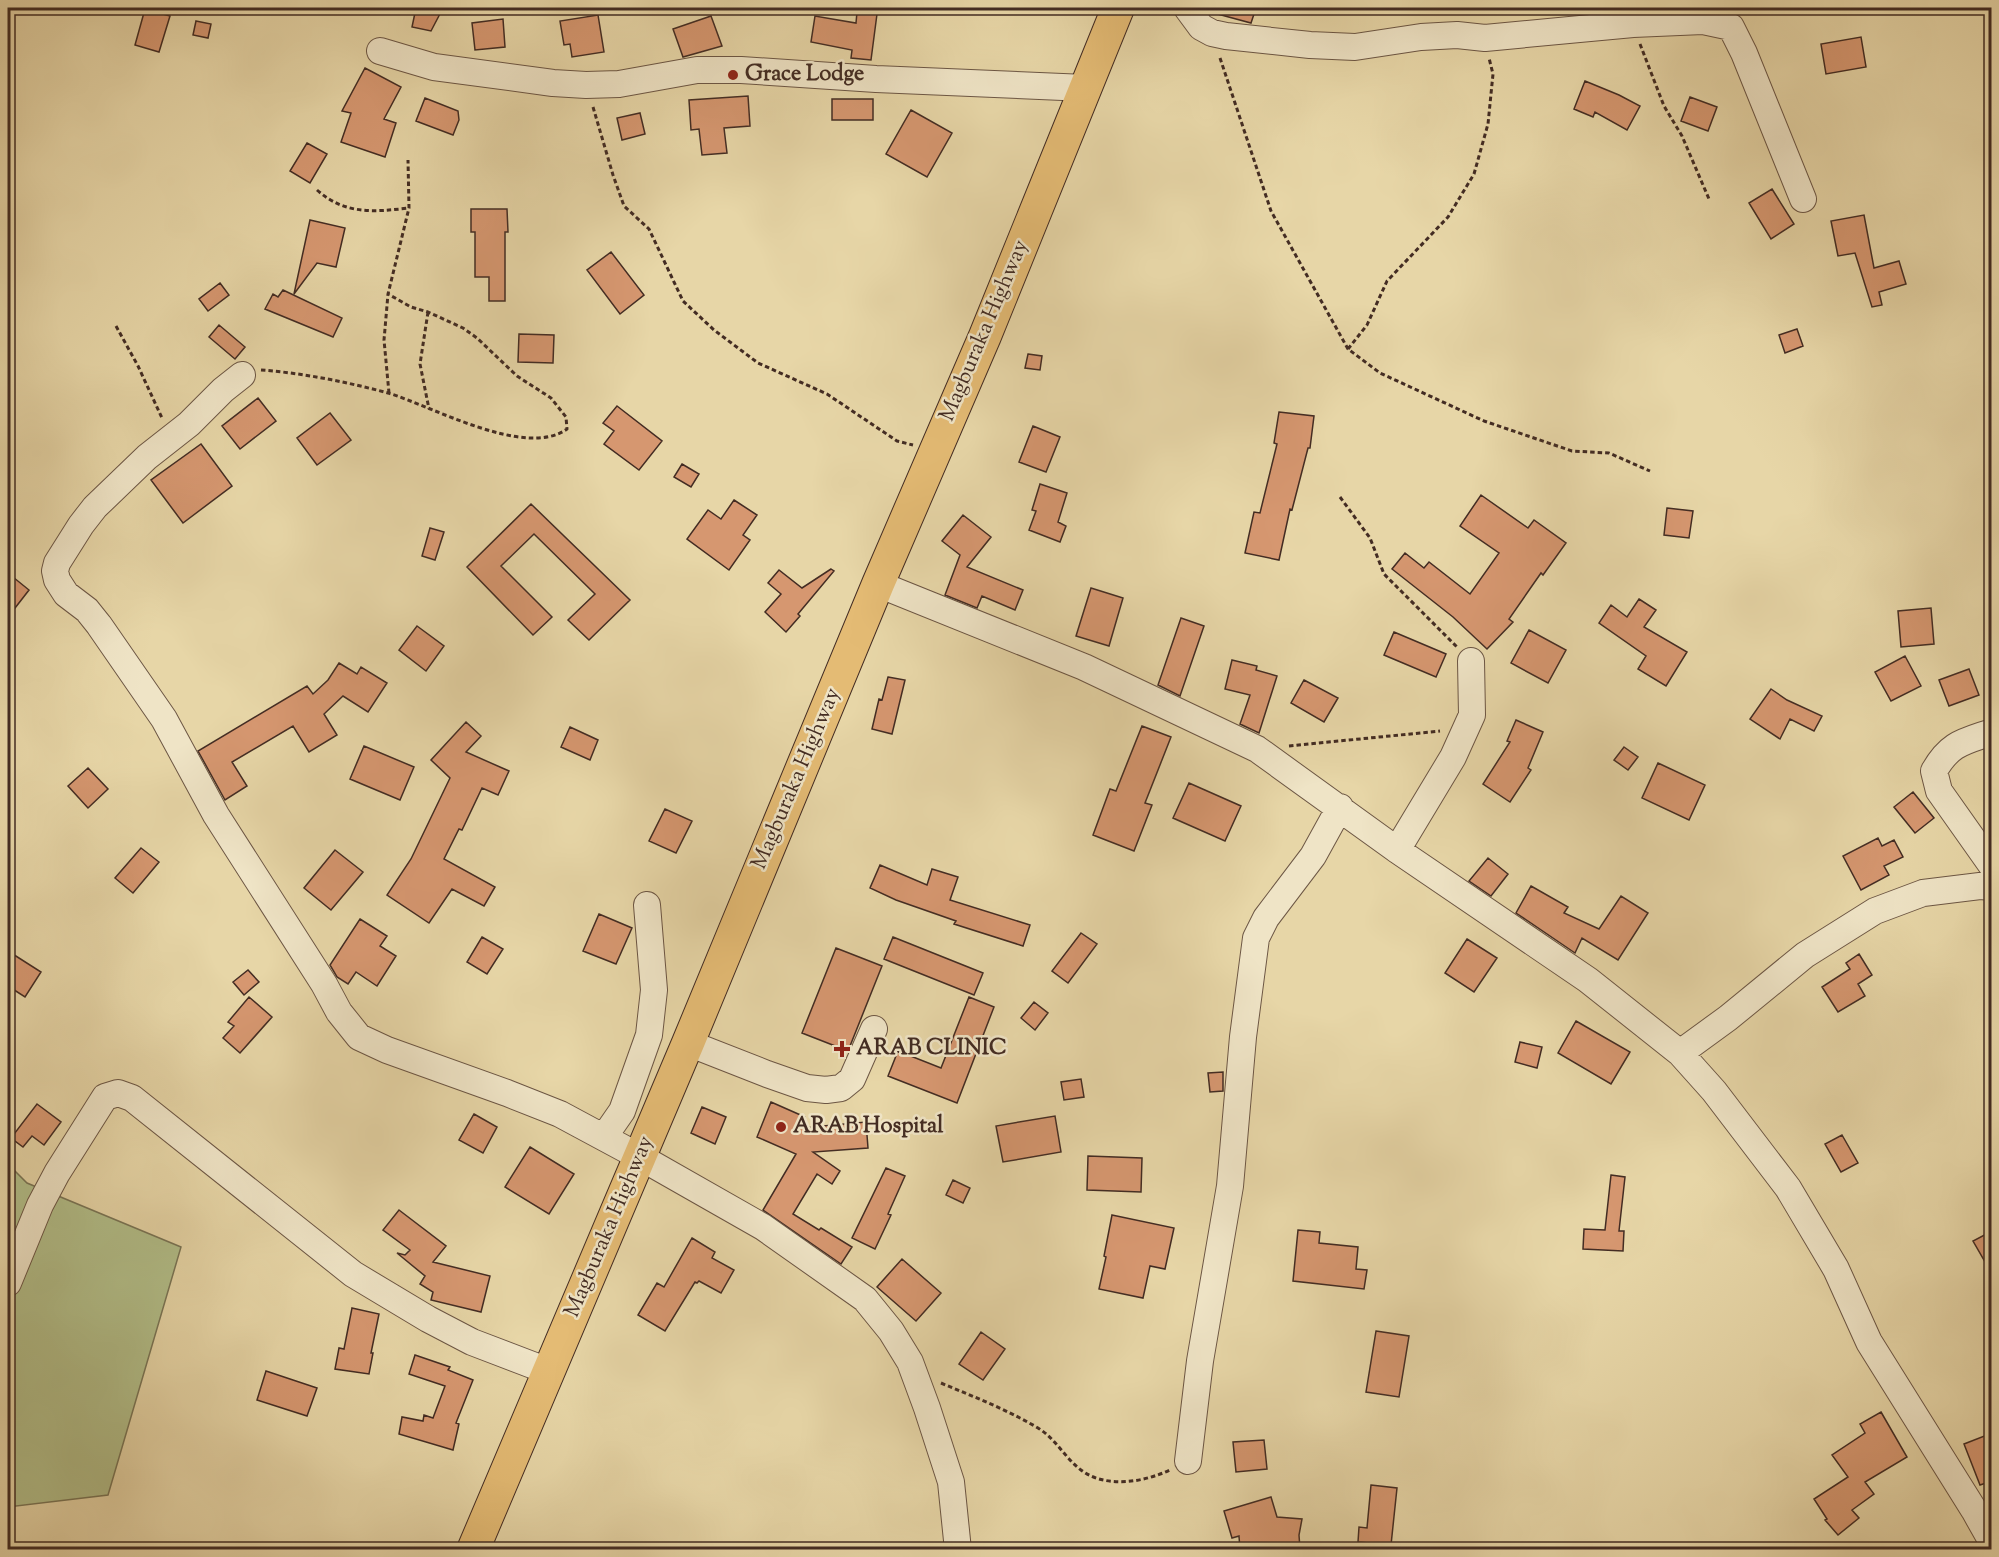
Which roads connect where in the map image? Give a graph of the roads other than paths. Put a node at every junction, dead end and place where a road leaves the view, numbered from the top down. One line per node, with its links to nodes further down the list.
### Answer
1 (1118, 8): 4 (main road, Magburaka Highway)
2 (1187, 8): 5 (street)
3 (380, 51): 4 (street)
4 (1086, 88): 7 (main road, Magburaka Highway)
5 (1803, 199)
6 (242, 375): 18 (street)
7 (878, 584): 10 (street); 16 (main road, Magburaka Highway)
8 (1471, 661): 11 (street)
9 (1992, 732): 12 (street)
10 (1340, 807): 11 (street); 22 (street)
11 (1397, 850): 17 (street)
12 (1992, 866)
13 (1992, 886): 17 (street)
14 (647, 905): 18 (street)
15 (874, 1029): 16 (street)
16 (688, 1043): 19 (main road, Magburaka Highway)
17 (1680, 1053): 23 (street)
18 (604, 1137): 19 (street)
19 (640, 1157): 21 (main road, Magburaka Highway); 26 (street)
20 (8, 1282): 21 (street)
21 (548, 1371): 25 (main road, Magburaka Highway)
22 (1188, 1461)
23 (1983, 1506): 24 (street)
24 (1992, 1542)
25 (473, 1550)
26 (958, 1550)

